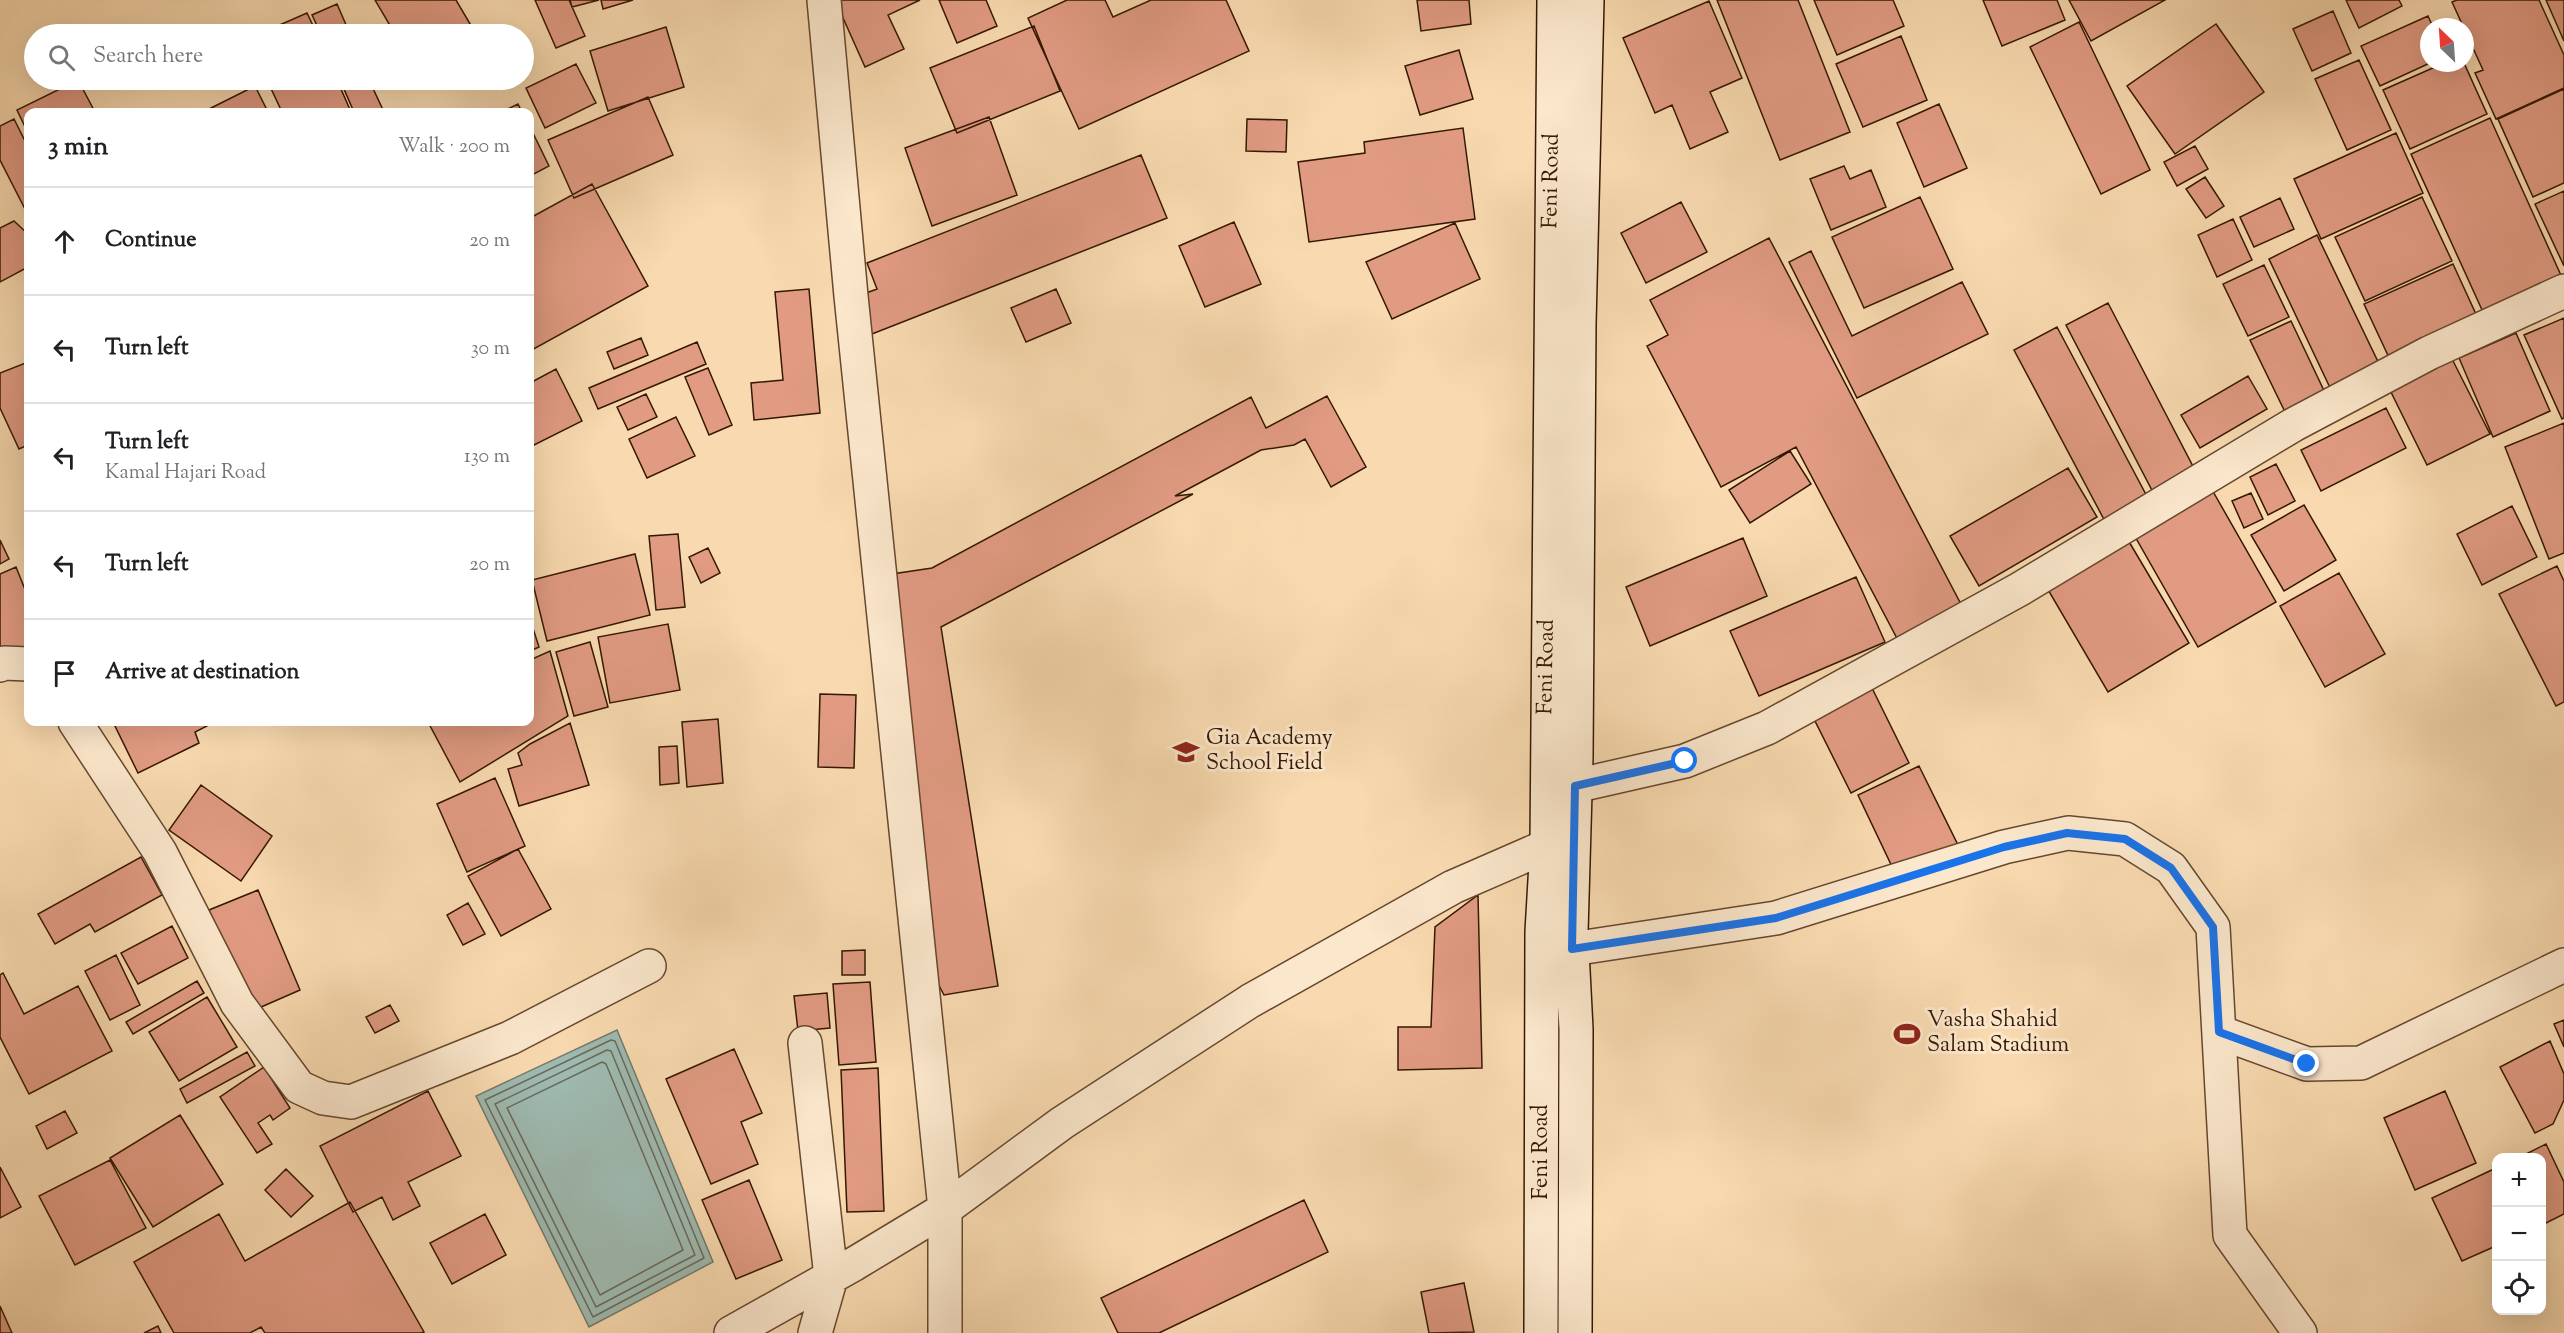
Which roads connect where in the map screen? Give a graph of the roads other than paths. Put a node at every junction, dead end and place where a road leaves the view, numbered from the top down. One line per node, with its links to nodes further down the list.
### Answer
1 (824, 0): 15 (street)
2 (1554, 0): 9 (street, Feni Road)
3 (1587, 0): 8 (street)
4 (2564, 291): 8 (street)
5 (24, 664): 6 (street)
6 (0, 666)
7 (78, 726): 12 (street)
8 (1575, 786): 10 (street)
9 (1547, 846): 15 (street); 20 (street, Feni Road)
10 (1572, 949): 13 (street); 21 (street)
11 (2564, 965): 13 (street)
12 (650, 966)
13 (2219, 1032): 22 (street)
14 (805, 1042): 16 (street)
15 (945, 1209): 16 (street); 19 (street)
16 (831, 1277): 17 (street); 18 (street)
17 (731, 1333)
18 (815, 1333)
19 (945, 1333)
20 (1542, 1333)
21 (1575, 1333)
22 (2300, 1333)

